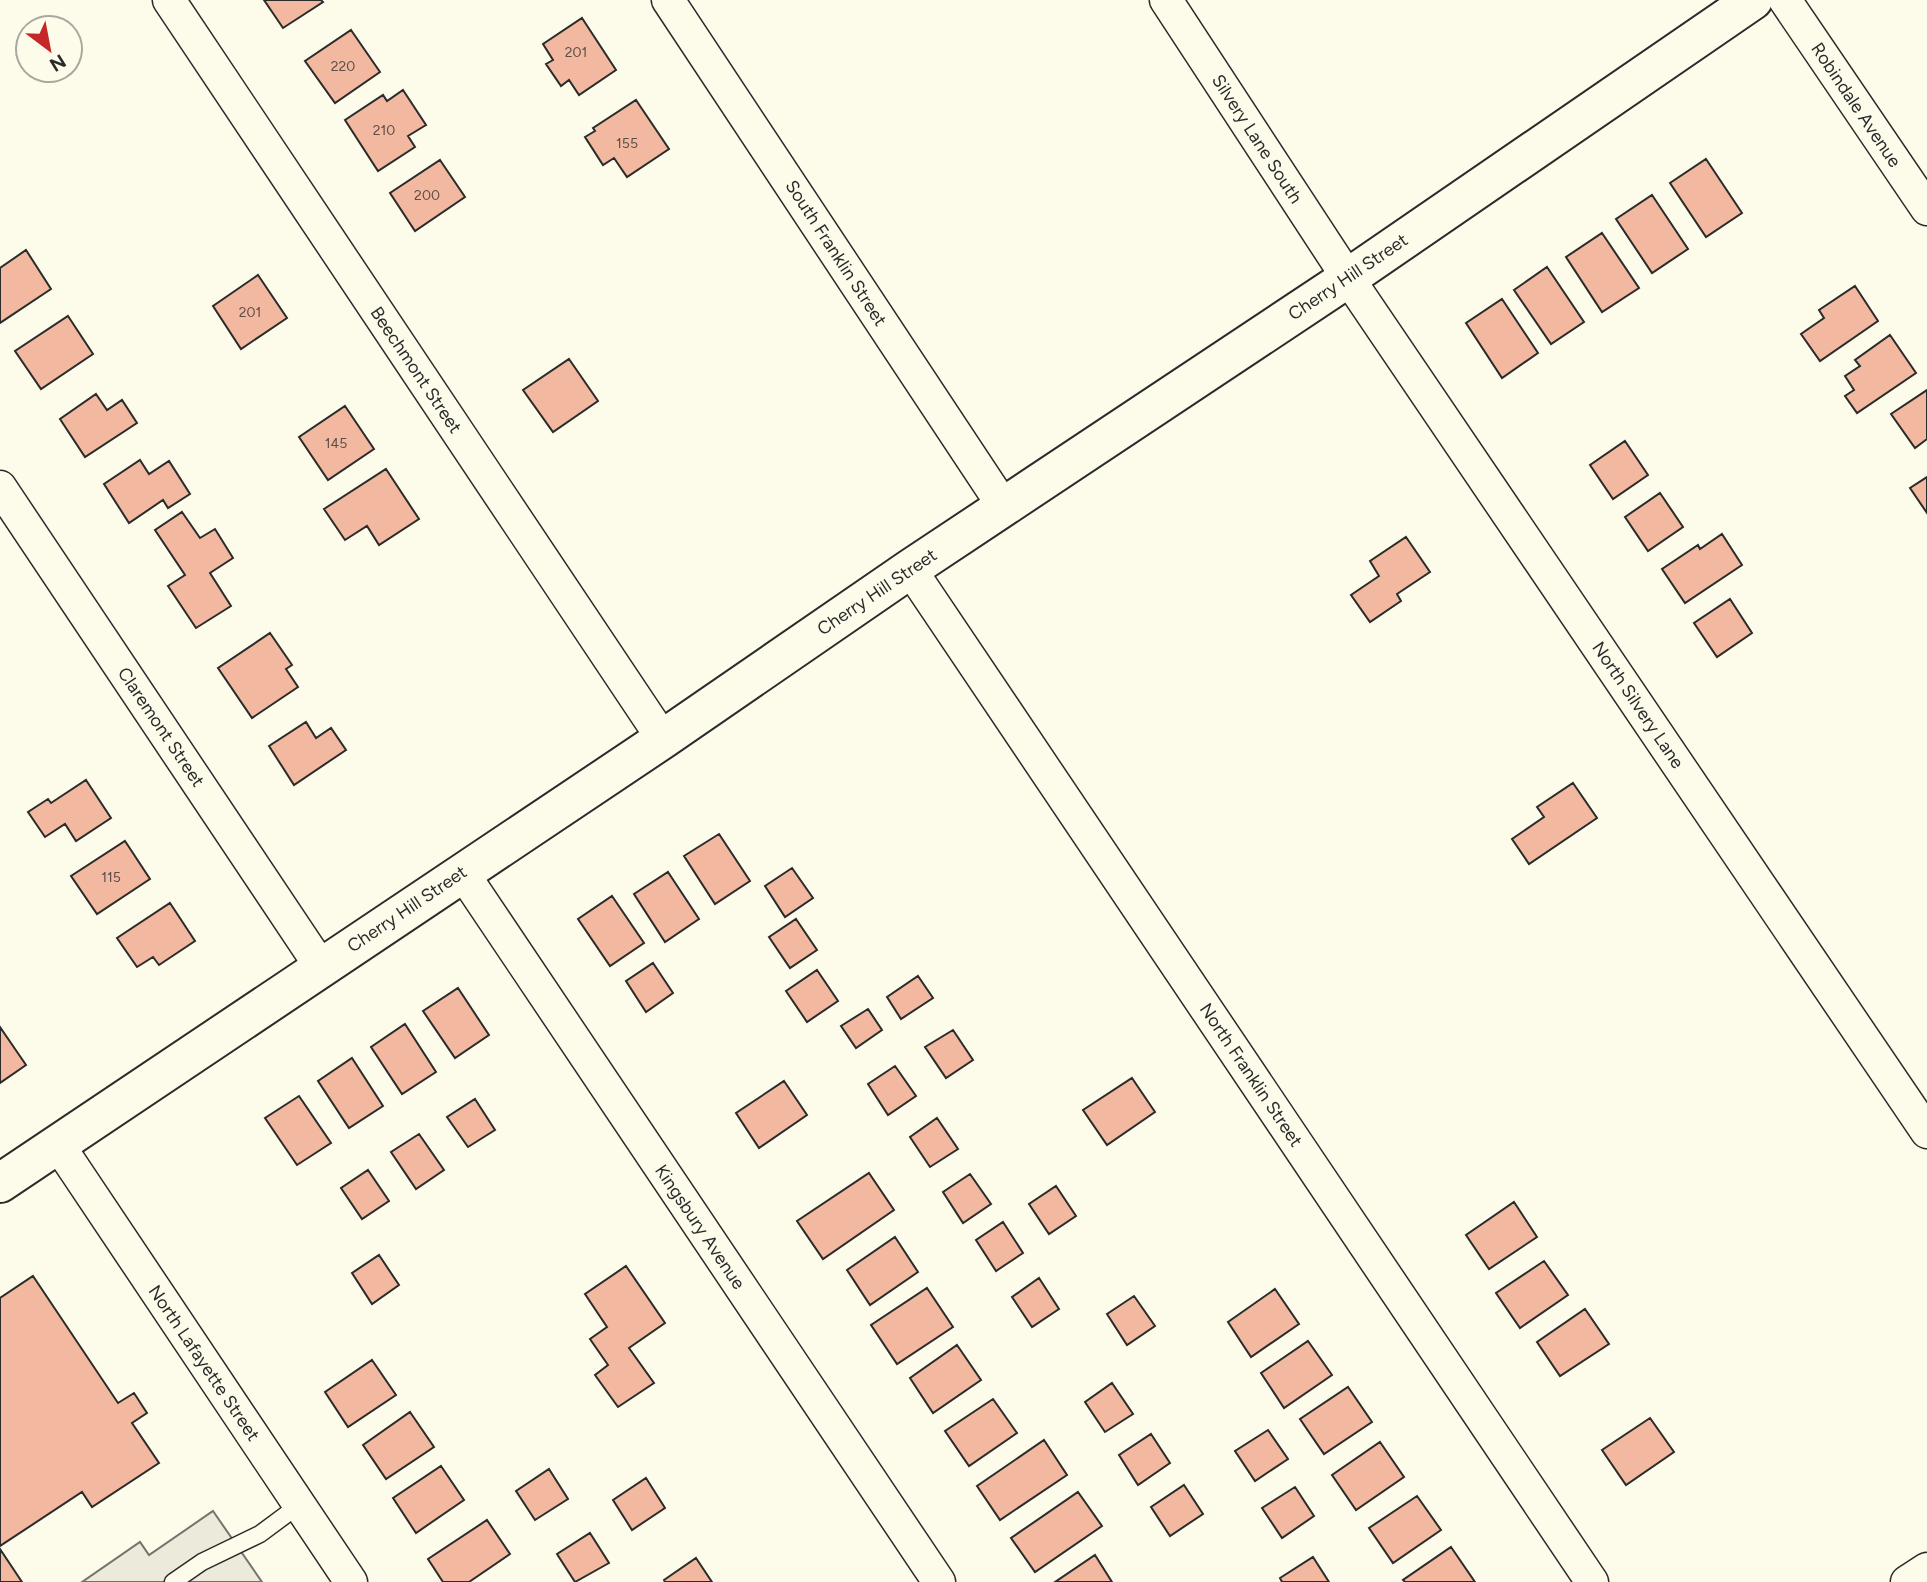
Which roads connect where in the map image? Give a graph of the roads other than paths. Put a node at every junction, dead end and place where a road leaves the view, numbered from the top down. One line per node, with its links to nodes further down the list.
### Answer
1 (169, 0): 11 (street, Beechmont Street)
2 (668, 0): 9 (street, South Franklin Street)
3 (1166, 0): 7 (street, Silvery Lane South)
4 (1753, 0): 7 (main road, Cherry Hill Street)
5 (1785, 0): 6 (street, Robindale Avenue)
6 (1927, 209)
7 (1349, 278): 9 (main road, Cherry Hill Street); 14 (street, North Silvery Lane)
8 (0, 487): 13 (street, Claremont Street)
9 (1004, 507): 10 (main road, Cherry Hill Street)
10 (910, 569): 11 (main road, Cherry Hill Street); 22 (street, North Franklin Street)
11 (663, 739): 12 (main road, Cherry Hill Street)
12 (462, 872): 13 (main road, Cherry Hill Street); 21 (street, Kingsbury Avenue)
13 (321, 967): 15 (main road, Cherry Hill Street)
14 (1927, 1132)
15 (57, 1143): 16 (main road, Cherry Hill Street); 17 (street, North Lafayette Street)
16 (0, 1183)
17 (299, 1505): 19 (lane); 20 (street, North Lafayette Street)
18 (1927, 1569): 23 (street)
19 (173, 1582)
20 (351, 1582)
21 (939, 1582)
22 (1592, 1582)
23 (1907, 1582)

